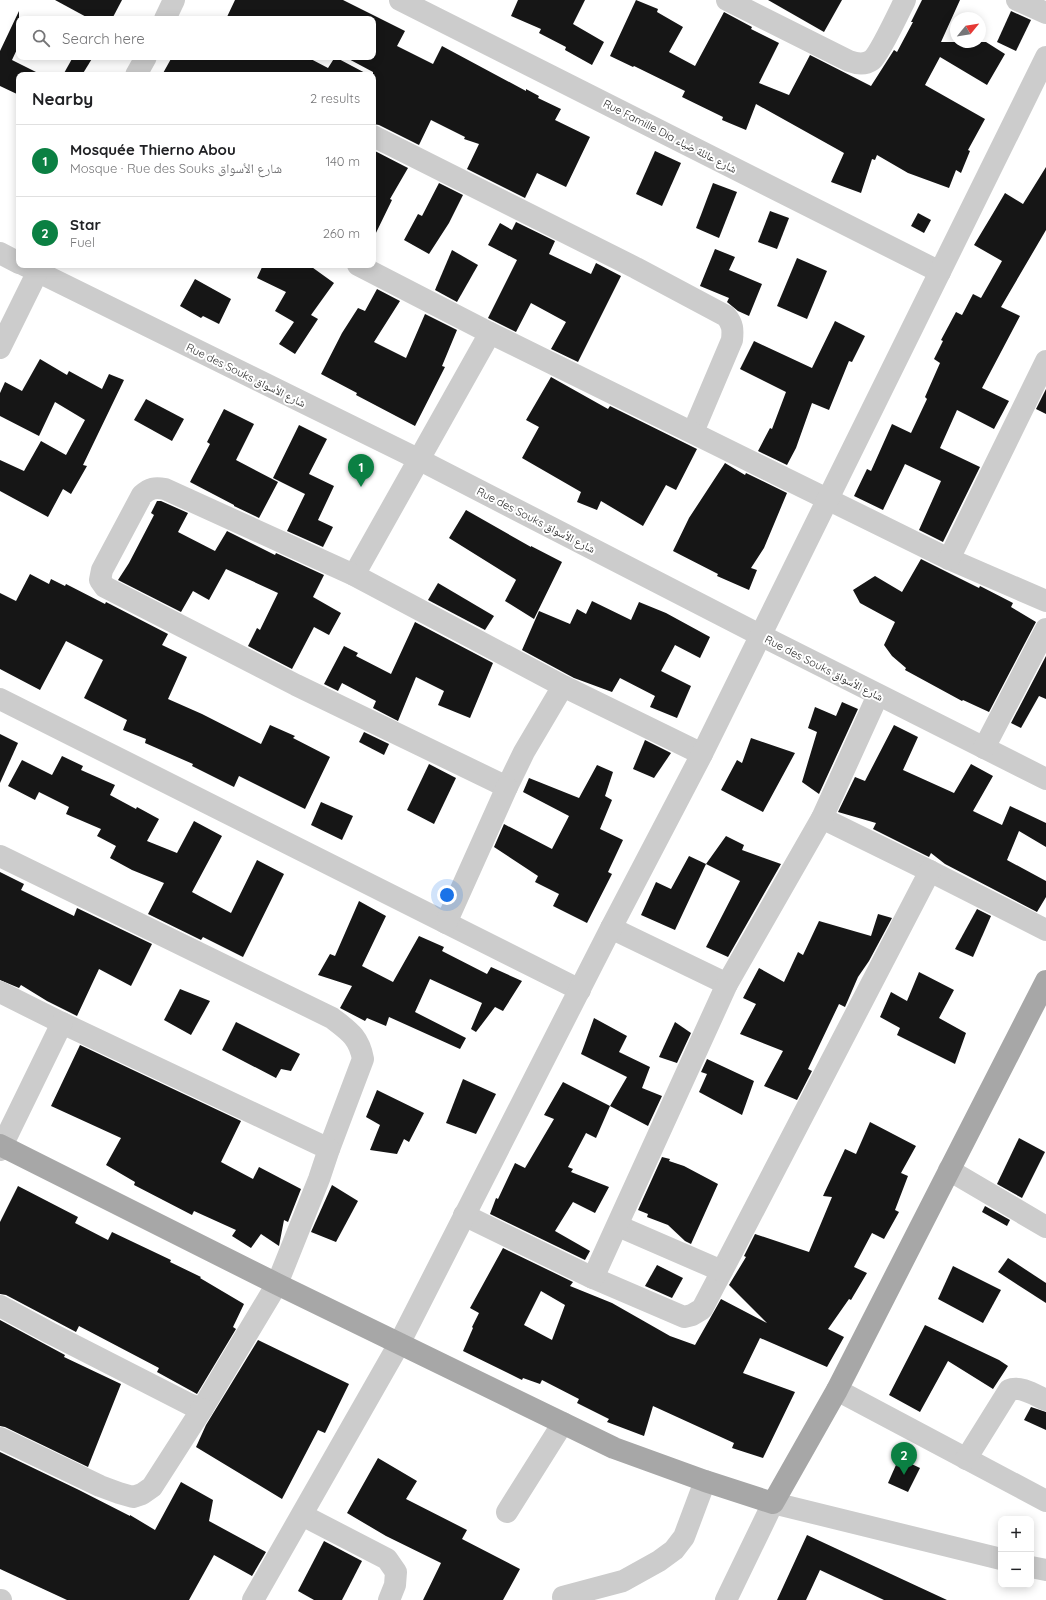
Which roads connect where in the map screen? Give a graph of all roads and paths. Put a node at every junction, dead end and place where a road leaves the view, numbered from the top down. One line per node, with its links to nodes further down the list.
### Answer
1 (174, 0): 7 (street)
2 (400, 0): 17 (street, Rue Famille Dia شارع عائلة ضياء)
3 (727, 0): 4 (street)
4 (905, 0)
5 (1017, 0): 6 (street)
6 (1046, 13)
7 (166, 16)
8 (1046, 57): 17 (street)
9 (144, 60): 10 (street)
10 (138, 72)
11 (376, 138): 21 (street)
12 (0, 253): 13 (street, Rue des Souks شارع الأسواق)
13 (16, 260)
14 (29, 268): 19 (street)
15 (34, 268): 22 (street, Rue des Souks شارع الأسواق)
16 (364, 268): 18 (street)
17 (940, 272): 23 (street)
18 (490, 333): 21 (street); 22 (street)
19 (0, 348)
20 (1046, 361): 24 (street)
21 (693, 432): 23 (street)
22 (418, 459): 25 (street); 28 (street, Rue des Souks شارع الأسواق)
23 (829, 499): 24 (street); 28 (street)
24 (949, 559): 26 (street)
25 (354, 575): 29 (street); 35 (street)
26 (1046, 601)
27 (1046, 629): 32 (street)
28 (762, 636): 30 (street, Rue des Souks شارع الأسواق); 33 (street)
29 (563, 686): 33 (street); 35 (street)
30 (878, 695): 32 (street, Rue des Souks شارع الأسواق); 36 (street)
31 (0, 699): 39 (street)
32 (984, 748): 34 (street, Rue des Souks شارع الأسواق)
33 (702, 754): 40 (street)
34 (1046, 779)
35 (507, 787): 39 (street)
36 (822, 818): 38 (street); 43 (street)
37 (0, 856): 48 (street)
38 (930, 871): 41 (street); 53 (street)
39 (446, 923): 44 (street)
40 (611, 928): 43 (street); 44 (street)
41 (1046, 930)
42 (1046, 981): 49 (main road)
43 (727, 984): 51 (street)
44 (580, 990): 50 (street)
45 (0, 992): 46 (street)
46 (62, 1023): 47 (street); 48 (street)
47 (1, 1147): 55 (main road)
48 (329, 1149): 55 (street)
49 (949, 1170): 52 (street); 58 (main road)
50 (464, 1215): 54 (street); 57 (street)
51 (618, 1226): 53 (street); 54 (street)
52 (1046, 1226)
53 (722, 1271): 54 (street)
54 (593, 1278)
55 (276, 1284): 57 (main road); 60 (street)
56 (0, 1306): 60 (street)
57 (399, 1344): 61 (main road); 68 (street)
58 (837, 1390): 63 (street); 66 (main road)
59 (1046, 1400): 63 (street)
60 (202, 1409): 62 (street)
61 (563, 1423): 64 (main road); 67 (street)
62 (0, 1438)
63 (966, 1459): 65 (street)
64 (705, 1481): 66 (main road); 72 (street)
65 (1046, 1502)
66 (773, 1503): 69 (street); 75 (street)
67 (506, 1512)
68 (302, 1515): 73 (street); 74 (street)
69 (998, 1558)
70 (1034, 1568): 71 (street)
71 (1046, 1570)
72 (563, 1597)
73 (253, 1600)
74 (389, 1600)
75 (726, 1600)

